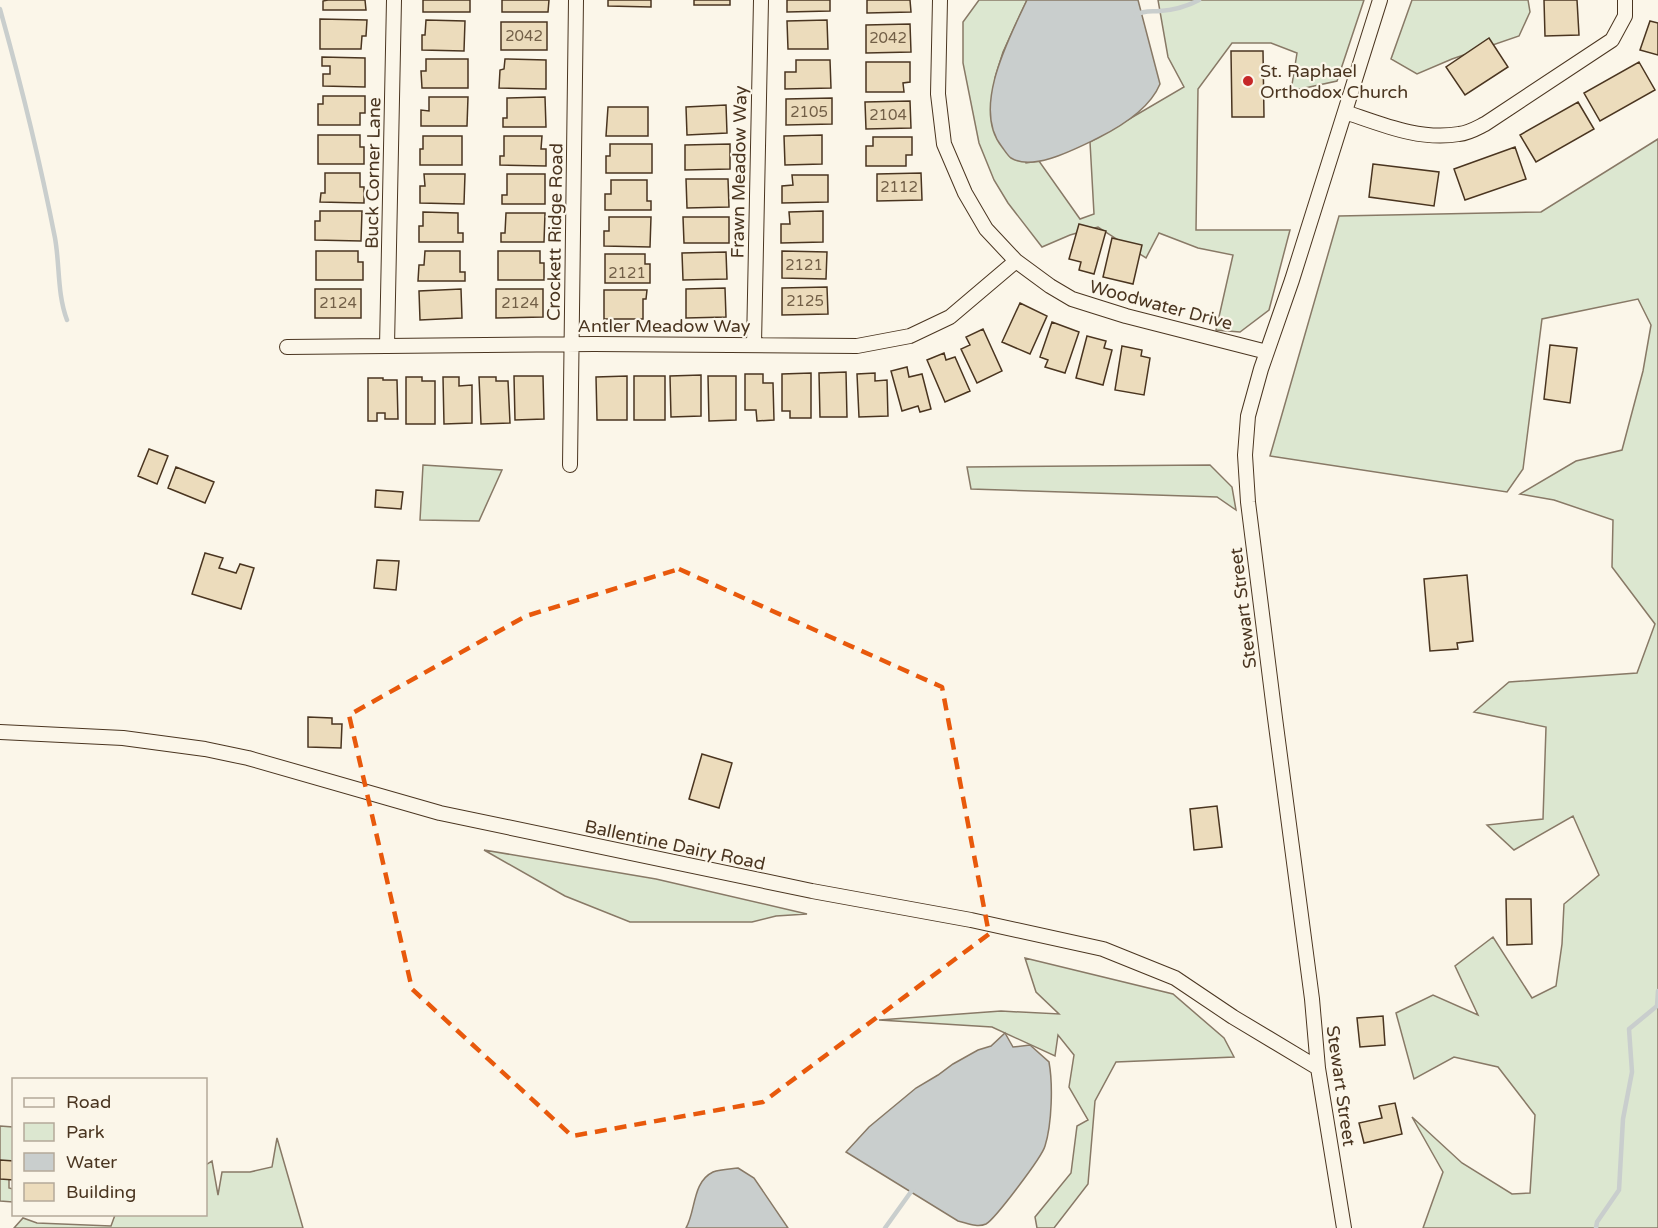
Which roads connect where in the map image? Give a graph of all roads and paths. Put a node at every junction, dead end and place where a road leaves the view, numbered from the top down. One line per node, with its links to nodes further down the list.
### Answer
1 (394, 0): 11 (street, Buck Corner Lane)
2 (576, 0): 9 (street, Crockett Ridge Road)
3 (761, 0): 10 (street, Frawn Meadow Way)
4 (940, 0): 8 (street, Woodwater Drive)
5 (1380, 0): 7 (street, Stewart Street)
6 (1625, 0): 7 (street)
7 (1345, 112): 13 (street, Stewart Street)
8 (1016, 261): 10 (street, Antler Meadow Way); 13 (street, Woodwater Drive)
9 (571, 344): 10 (street, Antler Meadow Way); 11 (street, Antler Meadow Way); 14 (street, Crockett Ridge Road)
10 (754, 344)
11 (387, 346): 12 (street, Antler Meadow Way)
12 (287, 347)
13 (1267, 352): 16 (street, Stewart Street)
14 (570, 465)
15 (0, 732): 16 (street, Ballentine Dairy Road)
16 (1318, 1068): 17 (street, Stewart Street)
17 (1344, 1228)

